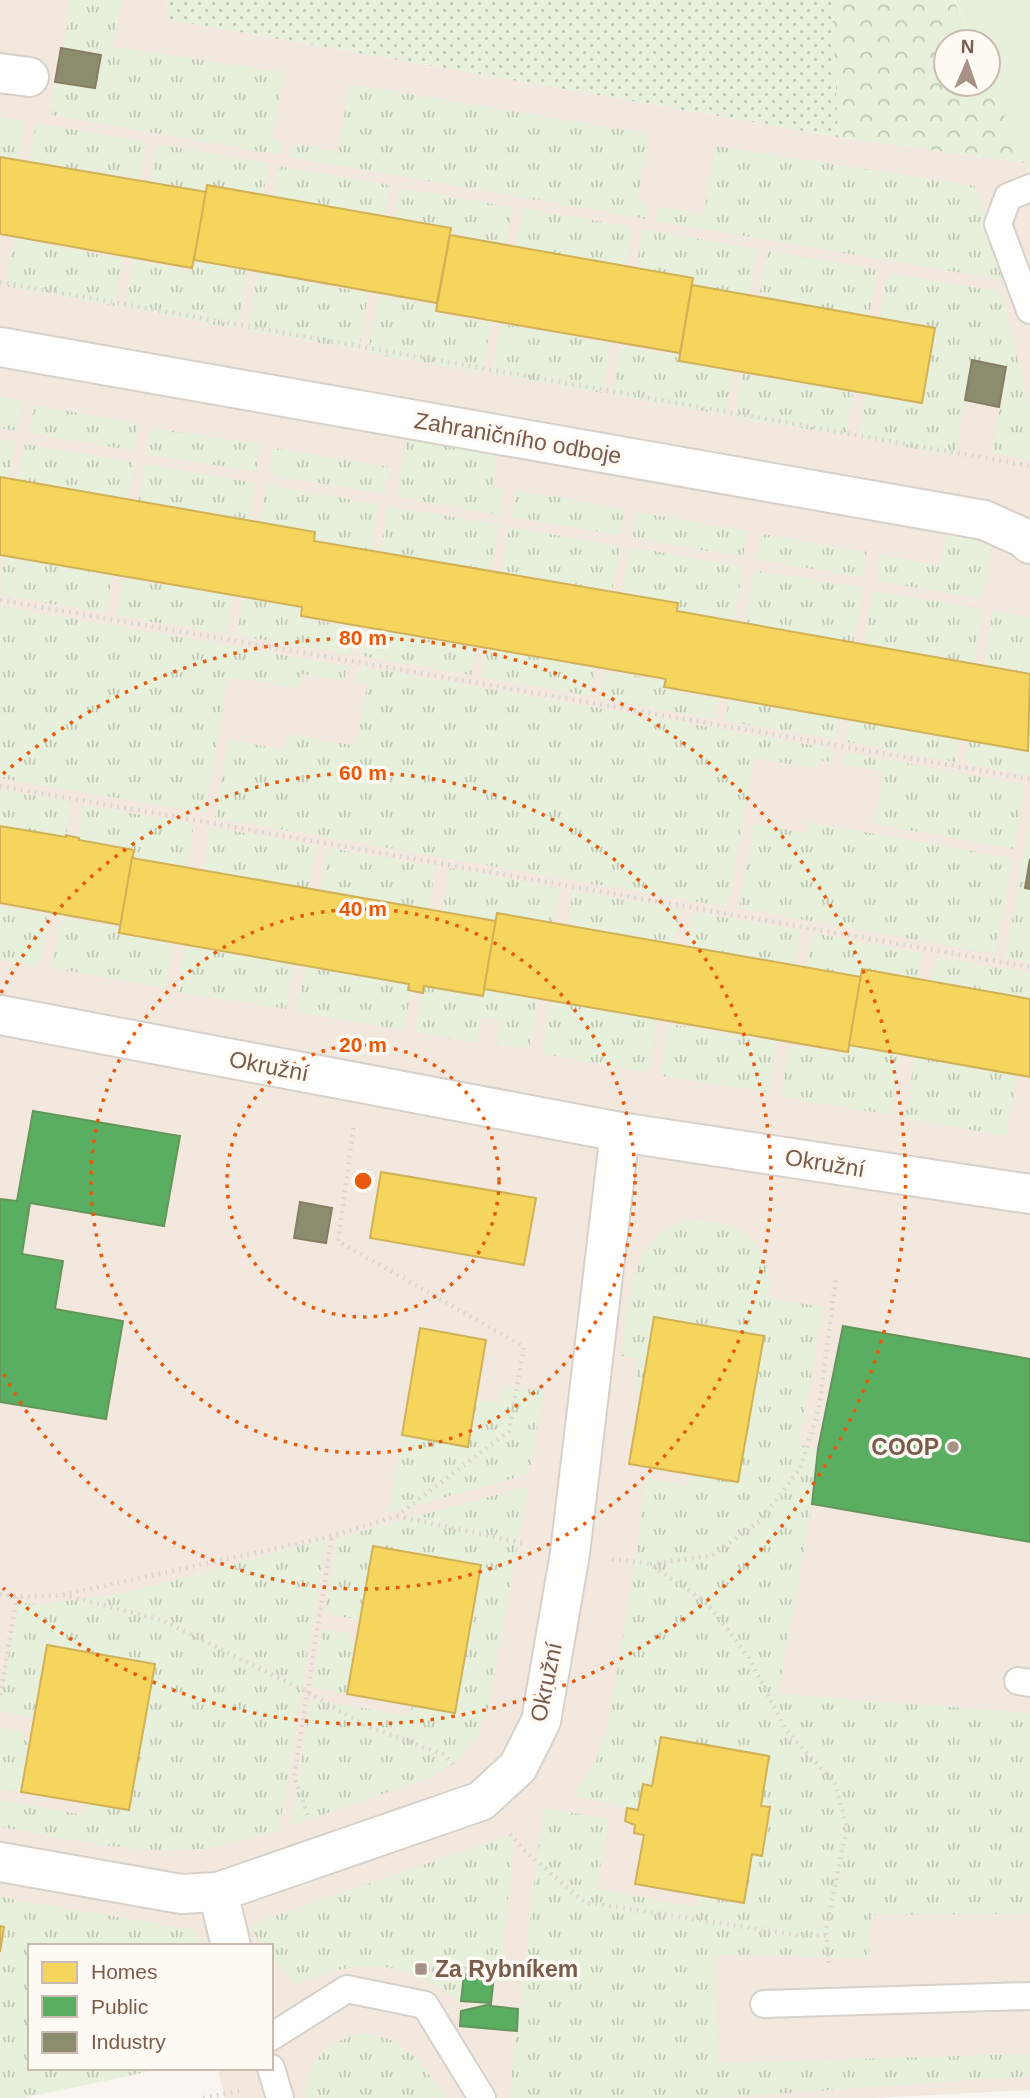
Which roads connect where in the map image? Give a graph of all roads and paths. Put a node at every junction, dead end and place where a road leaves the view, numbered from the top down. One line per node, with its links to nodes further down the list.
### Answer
1 (1030, 188): 3 (lane)
2 (0, 282): 5 (path)
3 (1030, 310)
4 (0, 347): 6 (street, Zahraničního odboje)
5 (1030, 466)
6 (1028, 536)
7 (0, 600): 8 (path)
8 (1030, 779)
9 (0, 786): 10 (path)
10 (1030, 967)
11 (0, 1015): 12 (street, Okružní)
12 (360, 1083): 13 (street, Okružní); 16 (path)
13 (621, 1132): 14 (street, Okružní); 18 (street, Okružní)
14 (1030, 1194)
15 (836, 1278): 19 (path)
16 (397, 1516): 17 (path); 18 (path)
17 (332, 1536): 21 (path); 23 (path)
18 (570, 1553): 19 (path); 23 (street, Okružní)
19 (649, 1564): 28 (path)
20 (0, 1594): 21 (path)
21 (17, 1597): 22 (path)
22 (0, 1695)
23 (323, 1856): 25 (street, Okružní)
24 (0, 1862): 25 (street, Okružní)
25 (218, 1892): 26 (street)
26 (231, 1944)
27 (1030, 1996): 28 (lane)
28 (831, 2002): 29 (lane)
29 (764, 2004)
30 (273, 2036): 33 (lane)
31 (272, 2070): 32 (lane)
32 (280, 2098)
33 (482, 2098)

